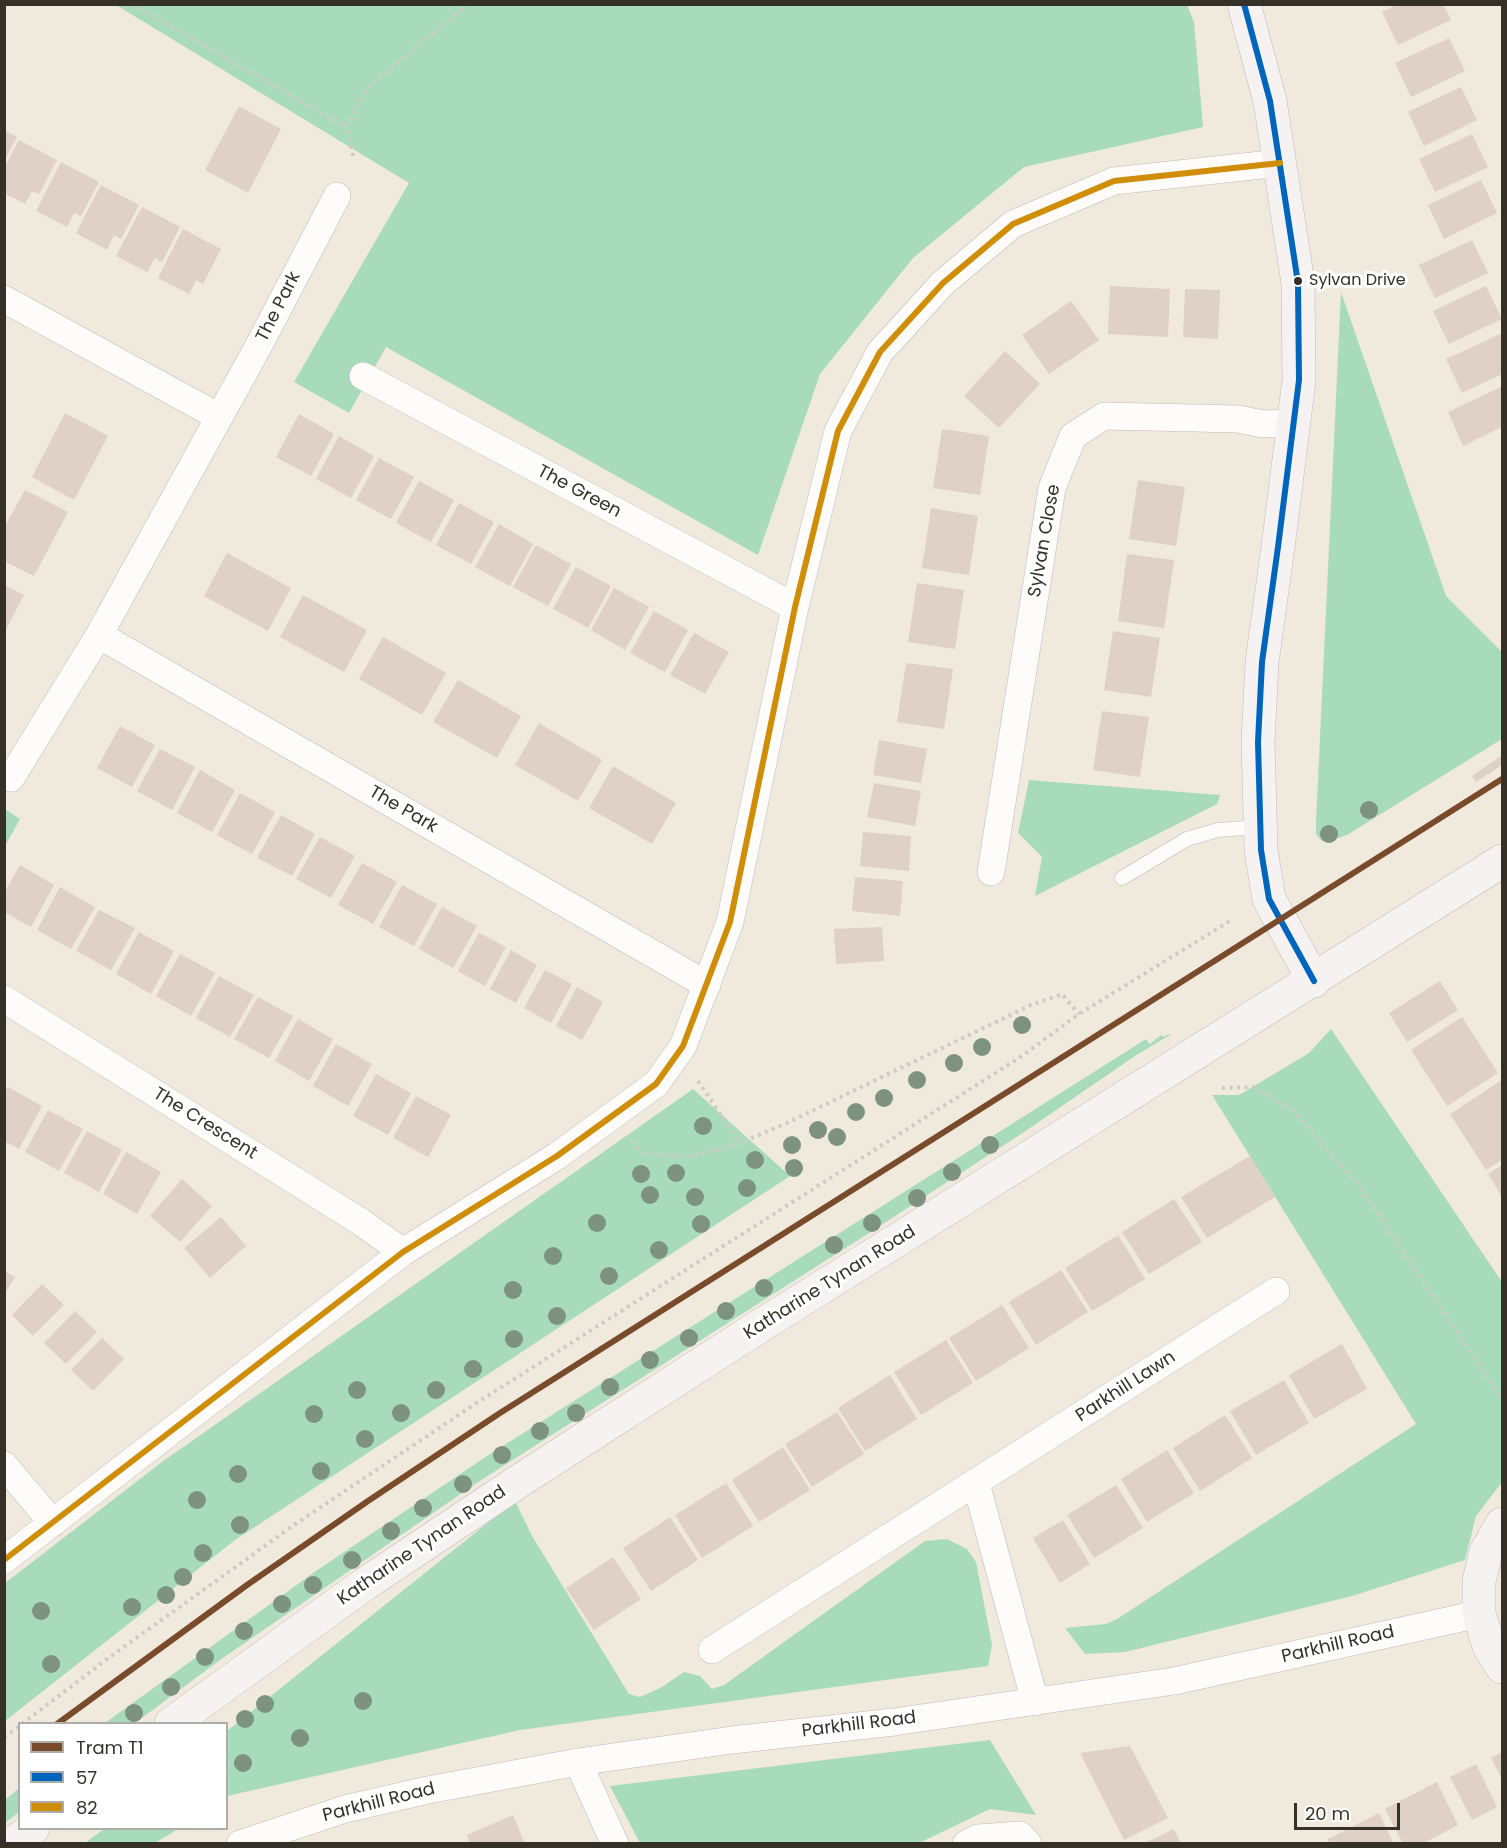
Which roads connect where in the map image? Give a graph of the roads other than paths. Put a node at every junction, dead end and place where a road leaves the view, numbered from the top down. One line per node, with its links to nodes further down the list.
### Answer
1 (1244, 4): 2 (main road)
2 (1280, 163): 7 (main road); 8 (street)
3 (337, 196): 6 (street, The Park)
4 (4, 299): 6 (street)
5 (363, 376): 8 (street, The Green)
6 (219, 417): 9 (street, The Park)
7 (1292, 423): 11 (main road); 13 (street, Sylvan Close)
8 (795, 607): 16 (street)
9 (99, 635): 10 (street, The Park); 16 (street, The Park)
10 (11, 778)
11 (1260, 827): 14 (lane); 15 (main road)
12 (1503, 861): 15 (main road, Katharine Tynan Road)
13 (991, 872)
14 (1122, 878)
15 (1314, 981): 29 (main road, Katharine Tynan Road)
16 (707, 985): 18 (street)
17 (4, 999): 18 (street, The Crescent)
18 (403, 1252): 22 (street)
19 (1276, 1291): 21 (street, Parkhill Lawn)
20 (4, 1466): 22 (street)
21 (976, 1483): 26 (street, Parkhill Lawn); 28 (street)
22 (53, 1523): 24 (street)
23 (1503, 1524): 25 (main road)
24 (4, 1560)
25 (1479, 1614): 27 (main road); 28 (street, Parkhill Road)
26 (712, 1650)
27 (1503, 1667)
28 (1035, 1702): 30 (street, Parkhill Road)
29 (174, 1722)
30 (578, 1762): 33 (street, Parkhill Road); 34 (street)
31 (30, 1830): 32 (main road)
32 (13, 1844)
33 (240, 1844)
34 (615, 1844)
35 (966, 1844): 36 (street)
36 (1028, 1844)

